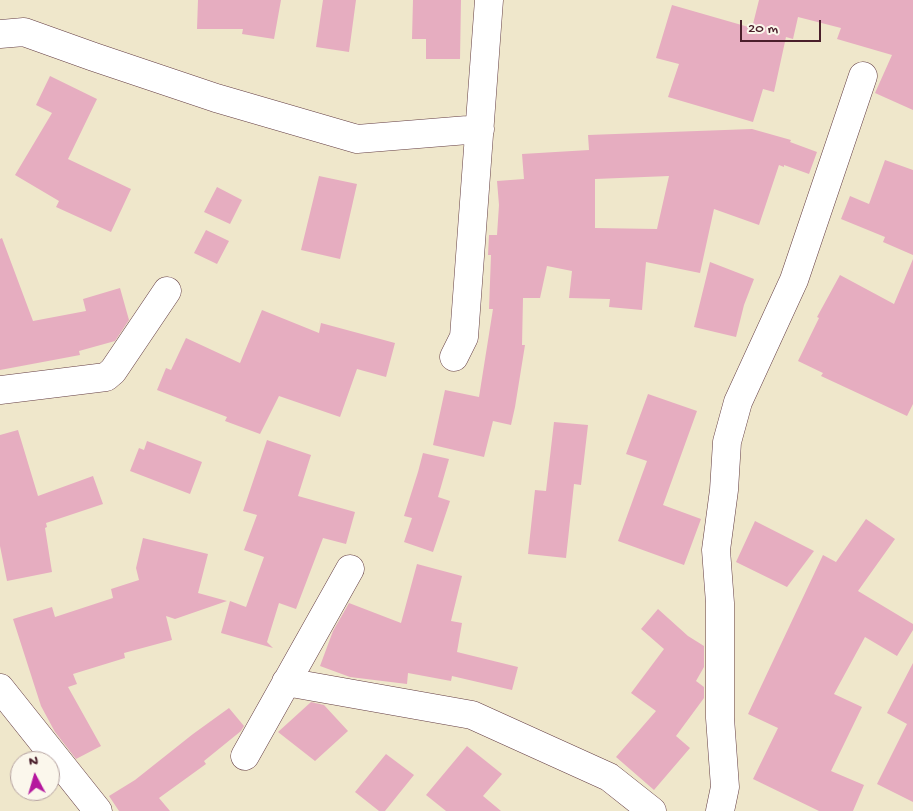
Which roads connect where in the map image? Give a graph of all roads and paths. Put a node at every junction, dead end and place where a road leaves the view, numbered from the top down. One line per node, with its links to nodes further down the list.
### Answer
1 (489, 0): 4 (street)
2 (0, 34): 4 (street)
3 (863, 76): 14 (street)
4 (480, 130): 6 (street)
5 (167, 291): 7 (street)
6 (454, 357)
7 (0, 390)
8 (350, 569): 9 (street)
9 (286, 682): 11 (street); 13 (street)
10 (0, 688): 12 (street)
11 (245, 756)
12 (98, 811)
13 (652, 811)
14 (720, 811)

